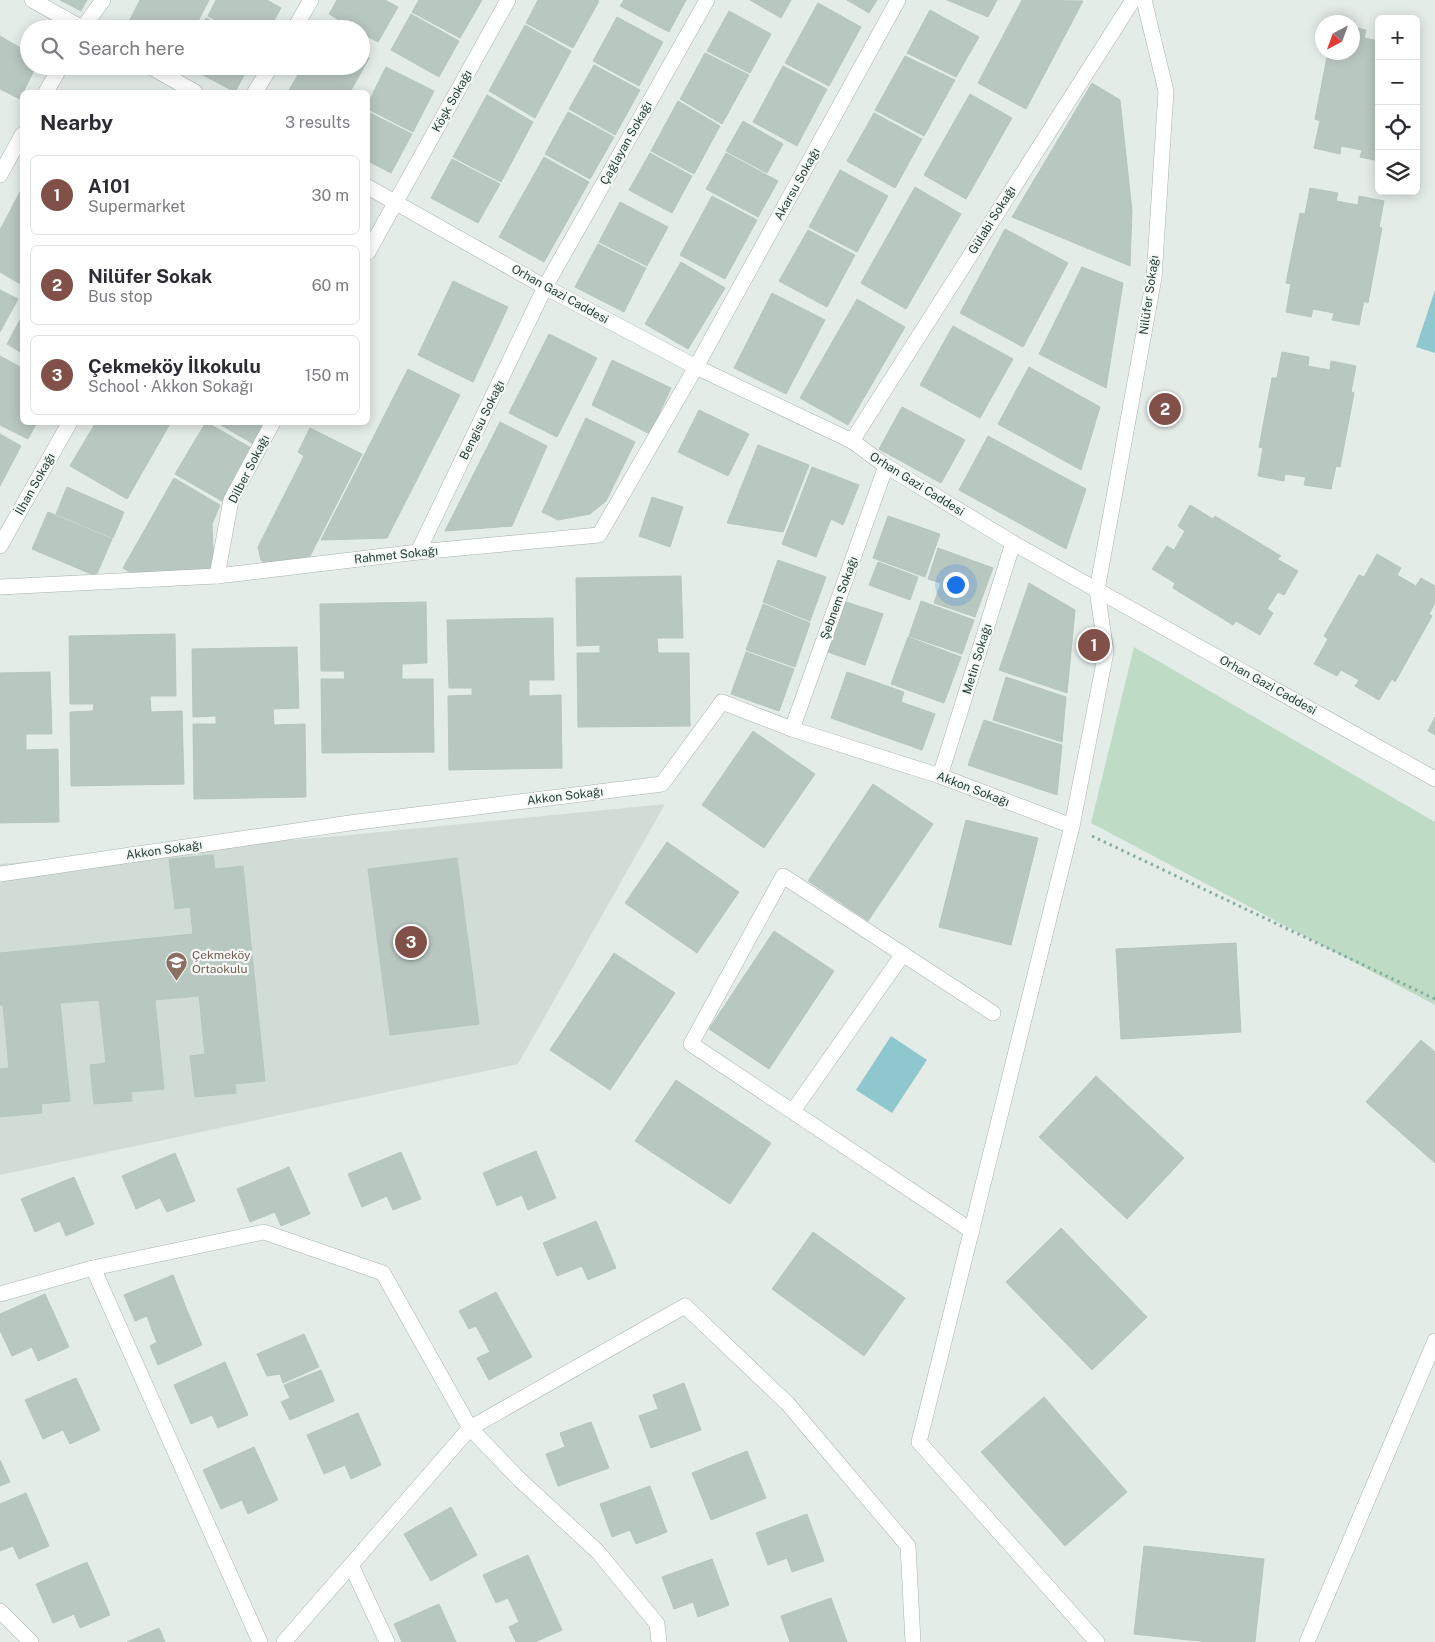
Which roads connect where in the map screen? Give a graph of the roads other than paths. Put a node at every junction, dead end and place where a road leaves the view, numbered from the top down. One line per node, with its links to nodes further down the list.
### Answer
1 (32, 0): 9 (street)
2 (103, 0): 10 (street)
3 (311, 0): 11 (street)
4 (508, 0): 21 (street, Köşk Sokağı)
5 (707, 0): 23 (street, Çağlayan Sokağı)
6 (898, 0): 24 (street, Akarsu Sokağı)
7 (1132, 0): 27 (street, Gülabi Sokağı)
8 (1144, 0): 34 (street, Nilüfer Sokağı)
9 (68, 20)
10 (88, 20)
11 (299, 20)
12 (56, 75): 15 (street)
13 (165, 75): 16 (street)
14 (266, 75): 17 (street)
15 (47, 90)
16 (191, 90)
17 (257, 90)
18 (20, 139): 19 (street)
19 (0, 175)
20 (370, 188): 21 (street, Orhan Gazi Caddesi)
21 (395, 202): 22 (street); 23 (street, Orhan Gazi Caddesi)
22 (370, 248)
23 (545, 287): 24 (street, Orhan Gazi Caddesi); 31 (street, Bengisu Sokağı)
24 (696, 367): 27 (street, Orhan Gazi Caddesi); 31 (street, Rahmet Sokağı)
25 (68, 425): 30 (street, İlhan Sokağı)
26 (271, 425): 32 (street, Dilber Sokağı)
27 (852, 441): 28 (street, Orhan Gazi Caddesi)
28 (886, 466): 29 (street, Orhan Gazi Caddesi); 35 (street, Şebnem Sokağı)
29 (1013, 543): 34 (street, Orhan Gazi Caddesi); 36 (street, Metin Sokağı)
30 (0, 546)
31 (418, 552): 32 (street, Rahmet Sokağı)
32 (217, 576): 33 (street, Rahmet Sokağı)
33 (0, 587)
34 (1097, 590): 37 (street, Orhan Gazi Caddesi); 38 (street, Nilüfer Sokağı)
35 (792, 729): 36 (street, Akkon Sokağı); 39 (street, Akkon Sokağı)
36 (940, 776): 38 (street, Akkon Sokağı)
37 (1435, 779)
38 (1072, 826): 43 (street, Nilüfer Sokağı)
39 (0, 874)
40 (903, 954): 41 (street); 42 (street); 42 (street)
41 (993, 1013)
42 (793, 1111): 43 (street)
43 (972, 1231): 56 (street, Nilüfer Sokağı)
44 (93, 1268): 45 (street); 47 (street); 51 (street)
45 (0, 1294)
46 (1435, 1341): 57 (street)
47 (470, 1428): 48 (street); 54 (street); 55 (street)
48 (351, 1566): 52 (street); 53 (street)
49 (0, 1612): 50 (street)
50 (31, 1642)
51 (260, 1642)
52 (284, 1642)
53 (387, 1642)
54 (658, 1642)
55 (913, 1642)
56 (1097, 1642)
57 (1307, 1642)

